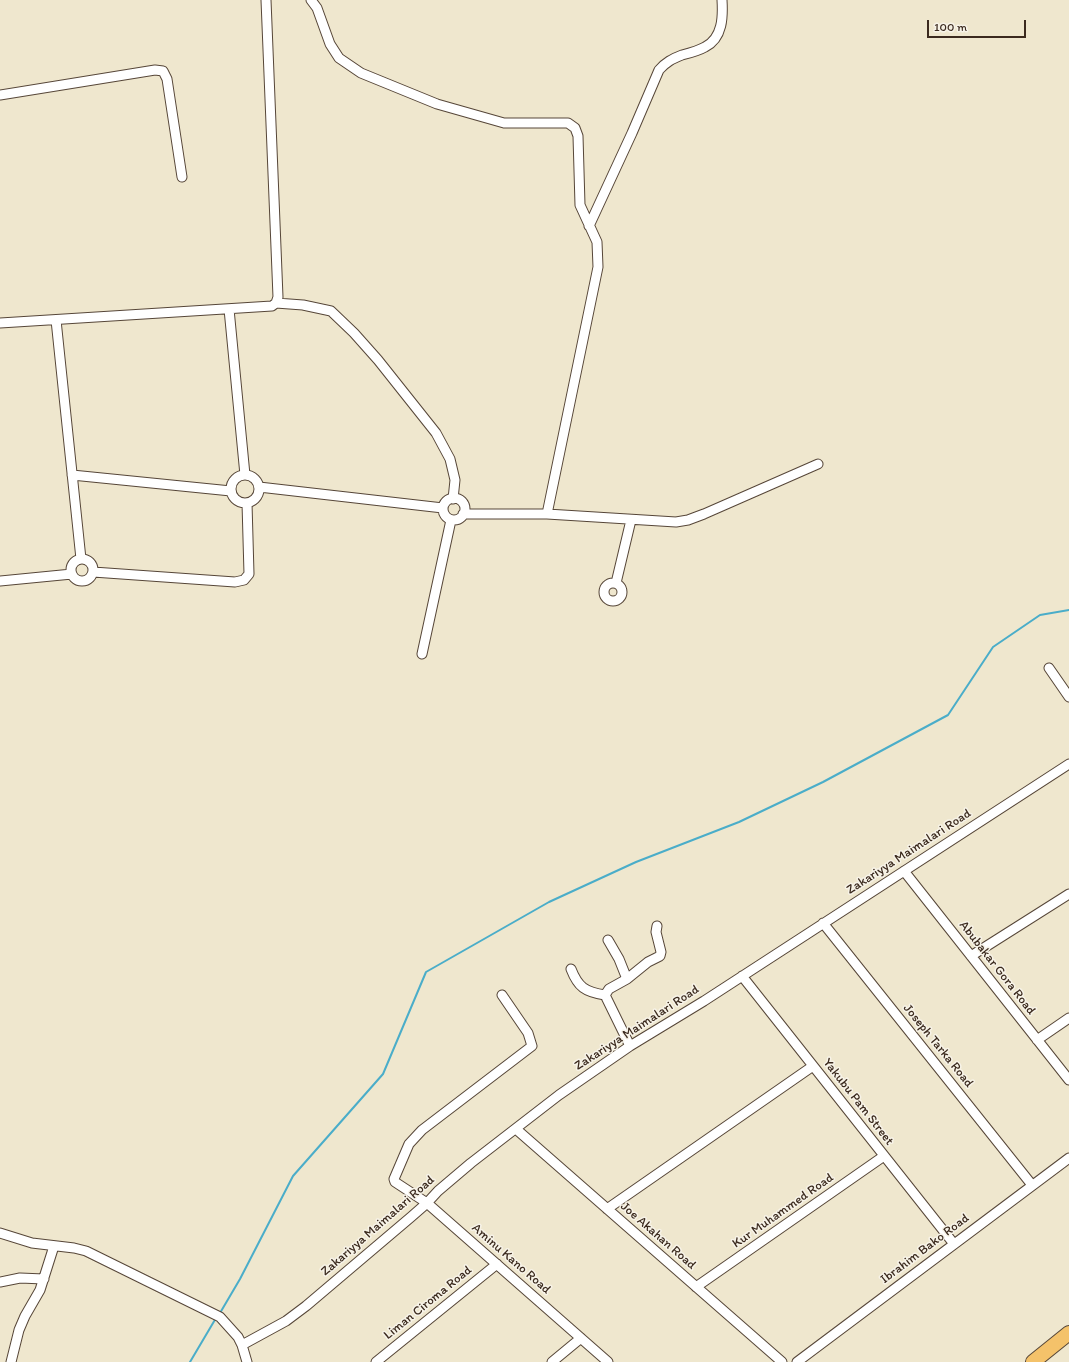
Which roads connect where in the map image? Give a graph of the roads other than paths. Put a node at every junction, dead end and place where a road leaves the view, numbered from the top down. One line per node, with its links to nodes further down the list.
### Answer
1 (266, 0): 7 (street)
2 (311, 0): 6 (street)
3 (722, 0): 6 (street)
4 (0, 95): 5 (street)
5 (182, 177)
6 (589, 226): 20 (street)
7 (276, 303): 8 (street); 16 (street)
8 (229, 309): 9 (street); 13 (street)
9 (56, 320): 10 (street); 12 (street)
10 (0, 323)
11 (818, 464): 22 (street)
12 (72, 475): 15 (street); 23 (street)
13 (245, 475): 14 (street); 15 (street)
14 (259, 488): 17 (street); 18 (street)
15 (231, 491): 17 (street)
16 (453, 499): 18 (street); 19 (street)
17 (247, 503): 24 (street)
18 (443, 508): 21 (street)
19 (463, 514): 20 (street); 21 (street)
20 (547, 514): 22 (street)
21 (451, 520): 28 (street)
22 (631, 520): 27 (street)
23 (82, 559): 24 (street); 25 (street)
24 (93, 572): 25 (street)
25 (72, 574): 26 (street)
26 (0, 581)
27 (616, 583)
28 (422, 654)
29 (1050, 668): 30 (street)
30 (1069, 697)
31 (1069, 764): 32 (street, Zakariyya Maimalari Road)
32 (904, 871): 34 (street, Zakariyya Maimalari Road); 37 (street, Abubakar Gora Road)
33 (1069, 894): 37 (street)
34 (823, 923): 39 (street, Zakariyya Maimalari Road); 51 (street, Joseph Tarka Road)
35 (657, 926): 40 (street)
36 (608, 940): 40 (street)
37 (971, 956): 44 (street, Abubakar Gora Road)
38 (571, 969): 42 (street)
39 (742, 976): 45 (street, Zakariyya Maimalari Road); 46 (street, Yakubu Pam Street)
40 (627, 979): 42 (street)
41 (502, 995): 52 (street, Aminu Kano Road)
42 (605, 995): 45 (street)
43 (1069, 1018): 44 (street)
44 (1037, 1040): 47 (street, Abubakar Gora Road)
45 (630, 1046): 48 (street, Zakariyya Maimalari Road)
46 (813, 1066): 49 (street, Yakubu Pam Street); 53 (street)
47 (1069, 1080)
48 (516, 1129): 52 (street, Zakariyya Maimalari Road); 53 (street, Joe Akahan Road)
49 (884, 1156): 55 (street, Yakubu Pam Street); 60 (street, Kur Muhammed Road)
50 (1069, 1158): 51 (street, Ibrahim Bako Road)
51 (1032, 1185): 55 (street, Ibrahim Bako Road)
52 (427, 1203): 57 (street, Aminu Kano Road); 64 (street, Zakariyya Maimalari Road)
53 (607, 1209): 60 (street, Joe Akahan Road)
54 (0, 1233): 56 (street)
55 (954, 1244): 71 (street, Ibrahim Bako Road)
56 (54, 1246): 58 (street); 64 (street)
57 (497, 1264): 62 (street, Aminu Kano Road); 67 (street, Liman Ciroma Road)
58 (44, 1279): 59 (street); 65 (street)
59 (0, 1282)
60 (696, 1287): 70 (street, Joe Akahan Road)
61 (1069, 1333): 72 (highway)
62 (581, 1338): 68 (street); 69 (street, Aminu Kano Road)
63 (1069, 1343): 73 (highway)
64 (242, 1345): 66 (street)
65 (11, 1362)
66 (247, 1362)
67 (376, 1362)
68 (552, 1362)
69 (608, 1362)
70 (782, 1362)
71 (797, 1362)
72 (1032, 1362)
73 (1045, 1362)

